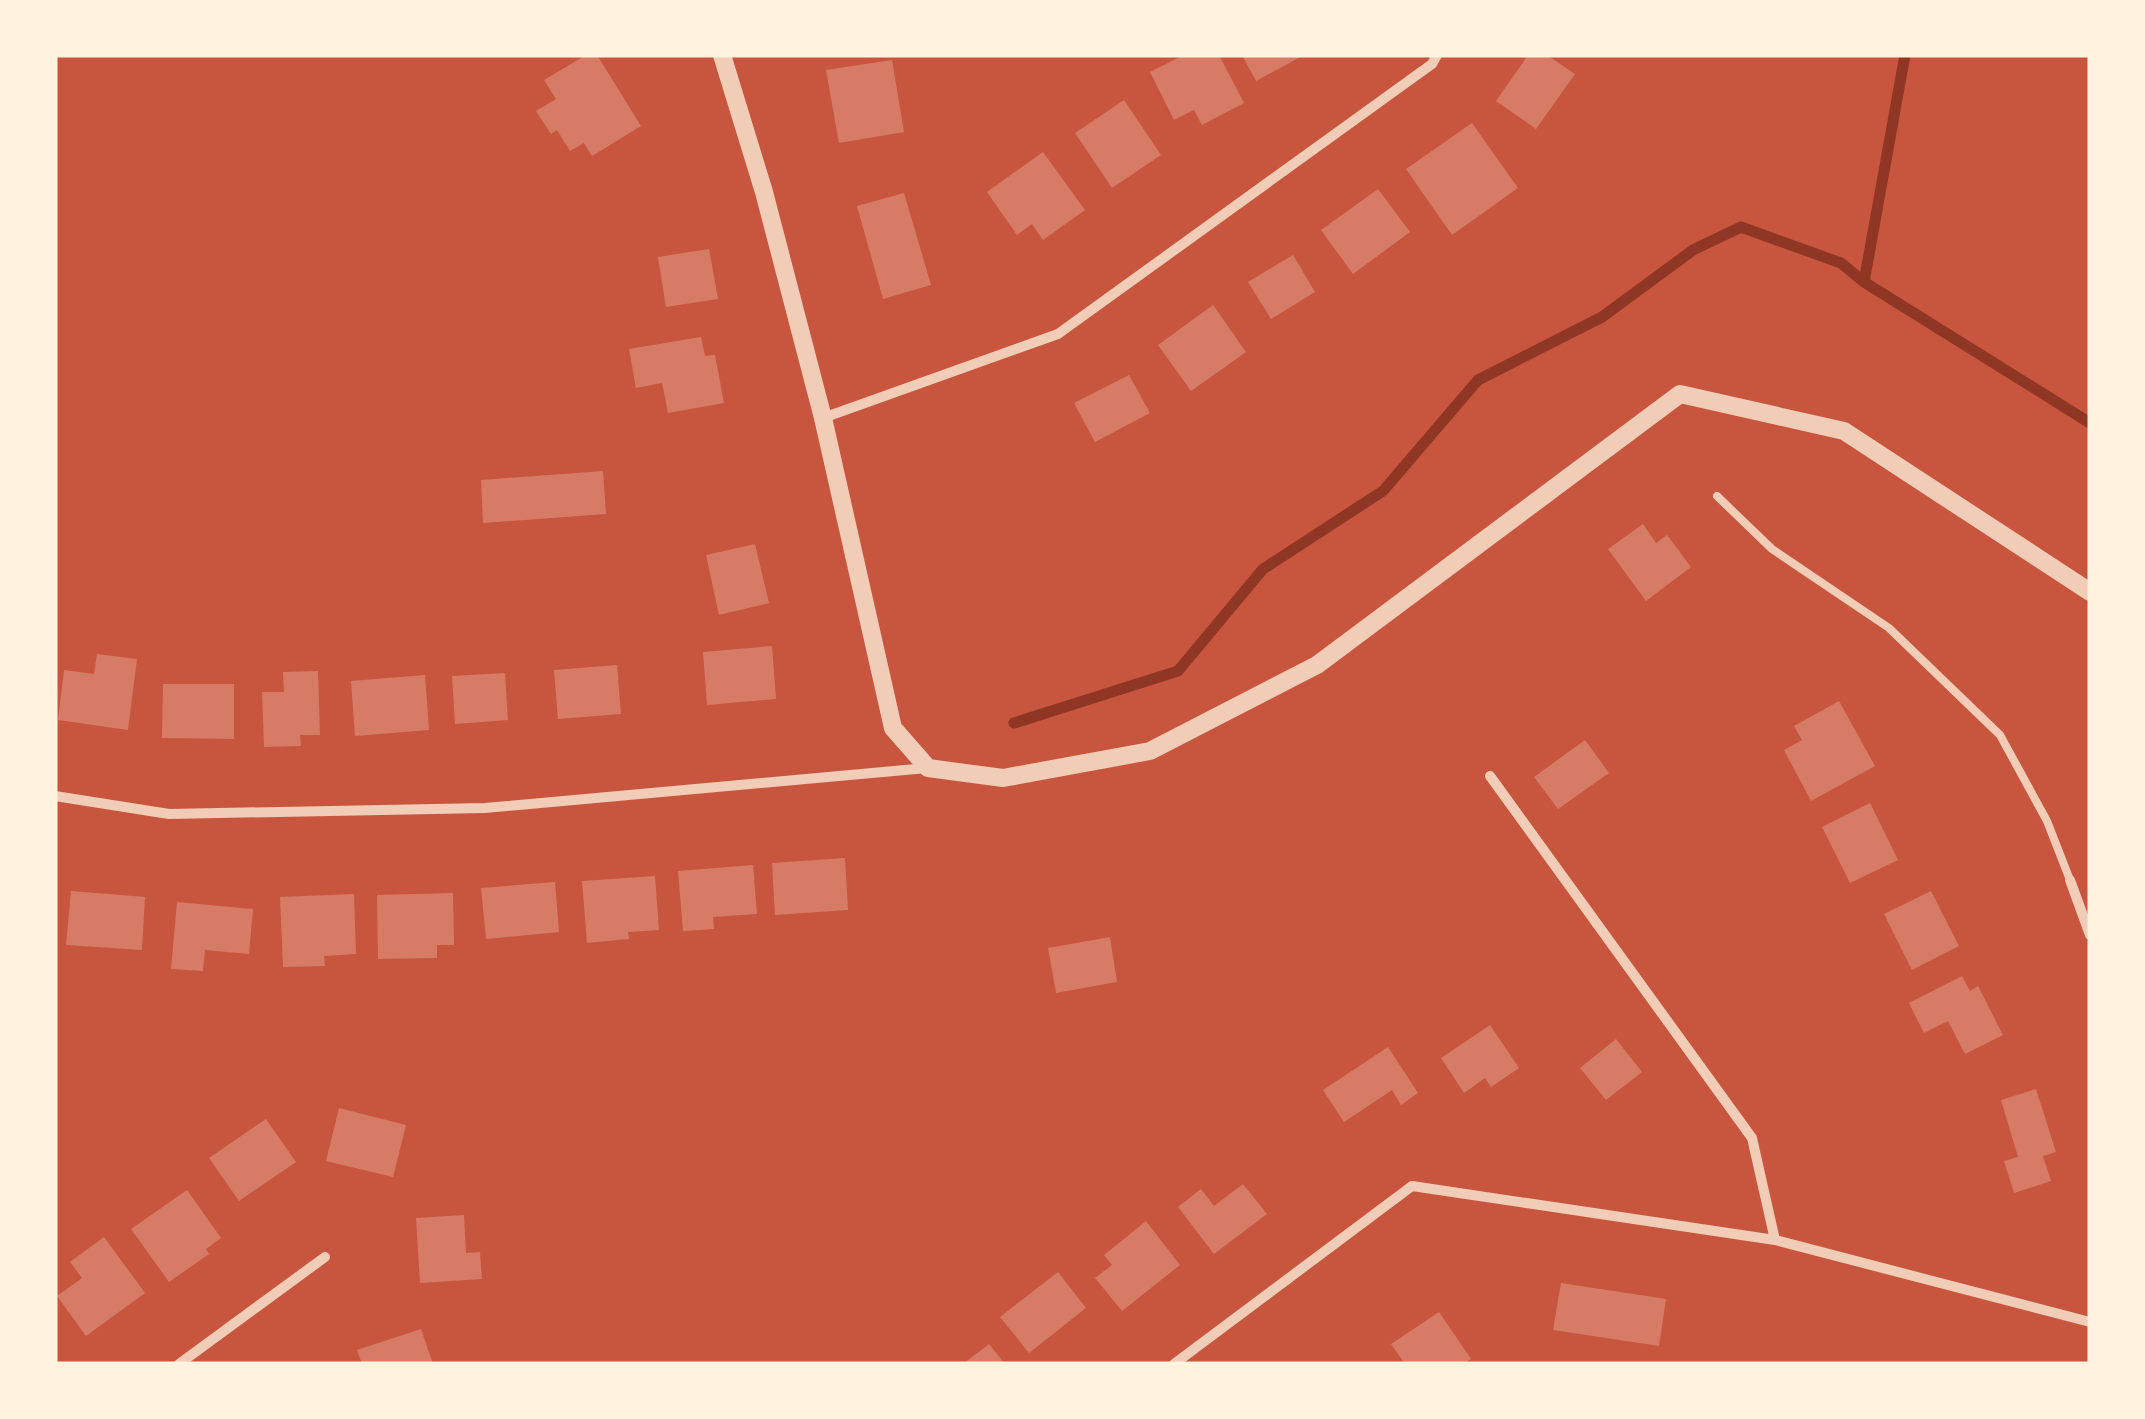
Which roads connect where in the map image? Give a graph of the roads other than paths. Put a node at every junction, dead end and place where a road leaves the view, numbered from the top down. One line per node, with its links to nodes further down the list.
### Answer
1 (722, 55): 3 (street)
2 (1437, 55): 3 (street)
3 (823, 418): 6 (street)
4 (1718, 496): 9 (lane)
5 (2090, 592): 6 (street)
6 (928, 768): 8 (street)
7 (1490, 776): 11 (street)
8 (55, 796)
9 (2070, 880): 10 (street)
10 (2090, 936)
11 (1776, 1240): 13 (street); 15 (street)
12 (326, 1257): 14 (street)
13 (2090, 1322)
14 (179, 1364)
15 (1174, 1364)

